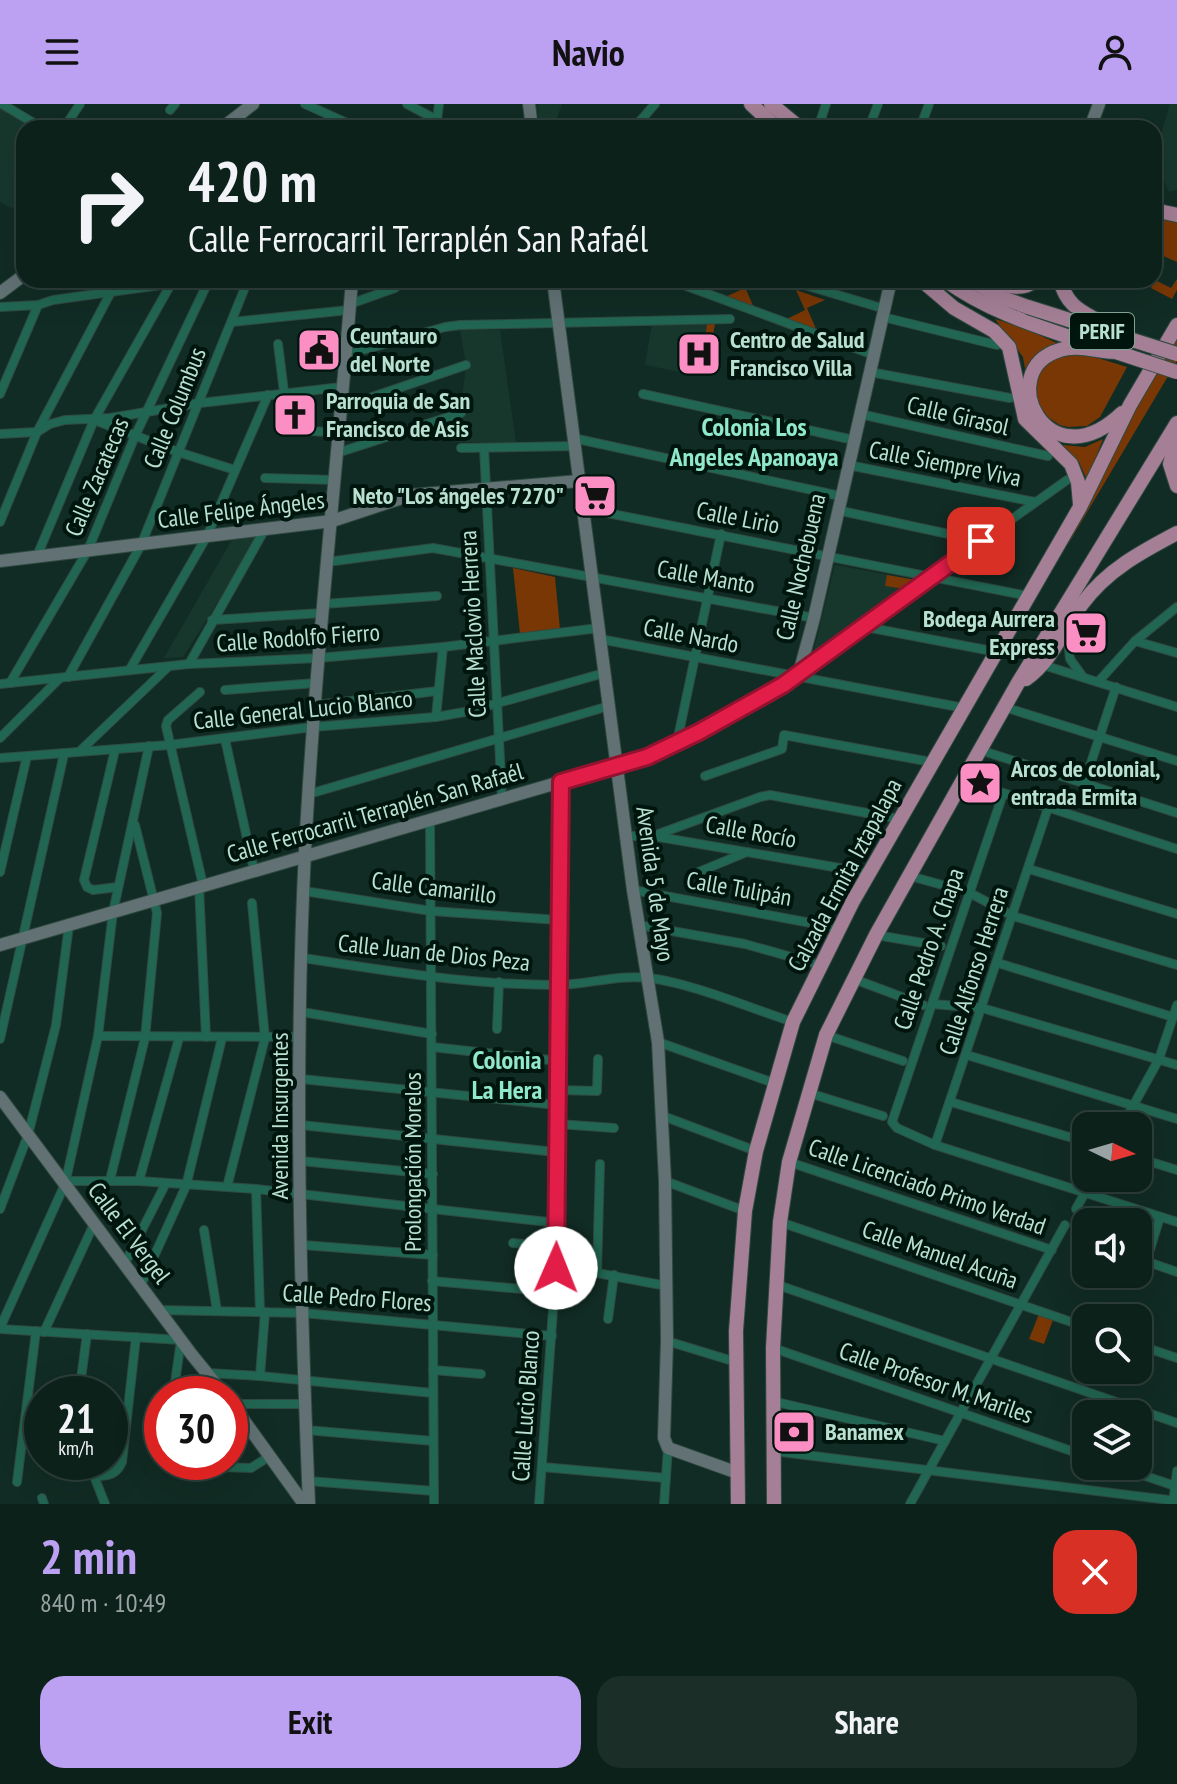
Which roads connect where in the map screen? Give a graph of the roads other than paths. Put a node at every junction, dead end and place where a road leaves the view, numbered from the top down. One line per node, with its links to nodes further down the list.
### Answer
1 (4, 104): 7 (street)
2 (305, 104): 8 (street)
3 (407, 104): 9 (street)
4 (655, 104): 10 (street)
5 (751, 104): 6 (main road)
6 (764, 116)
7 (29, 120)
8 (340, 120)
9 (430, 120)
10 (641, 120)
11 (133, 288): 25 (street)
12 (169, 288): 57 (street)
13 (205, 288): 54 (street, Calle Zacatecas)
14 (245, 288): 33 (street, Calle Columbus)
15 (351, 288): 28 (street, Avenida Insurgentes)
16 (395, 288): 28 (street)
17 (554, 288): 32 (street, Avenida 5 de Mayo)
18 (692, 288): 41 (street)
19 (811, 288): 29 (street)
20 (889, 288): 29 (street, Calle Nochebuena)
21 (930, 288): 82 (main road)
22 (958, 288): 30 (main road, PERIF)
23 (984, 288): 30 (main road, PERIF)
24 (1063, 288): 35 (main road)
25 (111, 292): 26 (street); 60 (street)
26 (38, 305): 27 (street); 47 (street)
27 (0, 307)
28 (350, 307): 33 (street); 40 (street, Avenida Insurgentes)
29 (884, 313): 37 (street); 41 (street, Calle Nochebuena)
30 (1027, 315): 35 (main road, PERIF, bridge); 38 (main road, PERIF)
31 (730, 319): 32 (street)
32 (558, 321): 40 (street); 66 (street, Avenida 5 de Mayo)
33 (232, 322): 51 (street, Calle Columbus)
34 (1177, 325): 52 (main road, Calzada Ermita Iztapalapa)
35 (1118, 336): 39 (main road, PERIF, bridge)
36 (278, 344): 46 (street)
37 (997, 345)
38 (1116, 352): 44 (main road, PERIF, bridge); 52 (main road)
39 (1177, 354)
40 (345, 355): 45 (street, Avenida Insurgentes)
41 (874, 355): 43 (street, Calle Nochebuena)
42 (466, 365): 53 (street)
43 (870, 372): 50 (street); 56 (street, Calle Nochebuena)
44 (1177, 372)
45 (342, 387): 46 (street); 53 (street, Avenida Insurgentes)
46 (284, 392): 49 (street)
47 (0, 394)
48 (643, 394): 65 (street)
49 (268, 395): 51 (street); 73 (street)
50 (1010, 398)
51 (200, 403): 54 (street); 69 (street, Calle Columbus)
52 (1130, 405): 82 (main road, Calzada Ermita Iztapalapa)
53 (340, 408): 61 (street, Avenida Insurgentes)
54 (147, 411): 57 (street); 63 (street, Calle Zacatecas)
55 (461, 413): 70 (street)
56 (860, 414): 65 (street, Calle Nochebuena); 71 (street, Calle Girasol)
57 (94, 420): 60 (street); 63 (street); 94 (street)
58 (1177, 423): 118 (main road)
59 (284, 429): 61 (street)
60 (37, 432): 62 (street); 86 (street)
61 (339, 433): 70 (street, Avenida Insurgentes)
62 (0, 434)
63 (135, 436): 69 (street); 93 (street, Calle Zacatecas)
64 (1177, 436): 78 (main road)
65 (854, 440): 72 (street, Calle Nochebuena)
66 (574, 442): 68 (street); 77 (street, Avenida 5 de Mayo); 80 (street)
67 (461, 448): 68 (street)
68 (484, 448): 79 (street, Calle Maclovio Herrera)
69 (178, 452): 73 (street); 92 (street, Calle Columbus)
70 (337, 453): 75 (street, Avenida Insurgentes)
71 (1048, 456)
72 (848, 465): 80 (street, Calle Nochebuena); 81 (street, Calle Siempre Viva)
73 (235, 470): 90 (street)
74 (265, 478): 75 (street)
75 (335, 480): 85 (street, Avenida Insurgentes)
76 (1067, 480): 81 (street, Calle Ferrocarril Terraplén San Rafaél)
77 (579, 481): 79 (street, Calle Felipe Ángeles); 83 (street, Avenida 5 de Mayo)
78 (1177, 486)
79 (485, 489): 85 (street, Calle Felipe Ángeles); 96 (street, Calle Maclovio Herrera)
80 (840, 496): 84 (street, Calle Nochebuena)
81 (1035, 502): 91 (street, Calle Ferrocarril Terraplén San Rafaél)
82 (1080, 507): 102 (main road, Calzada Ermita Iztapalapa)
83 (582, 508): 89 (street, Calle Lirio); 99 (street, Avenida 5 de Mayo)
84 (837, 510): 91 (street); 95 (street, Calle Nochebuena)
85 (332, 521): 87 (street, Calle Felipe Ángeles); 97 (street, Avenida Insurgentes)
86 (0, 522)
87 (265, 529): 90 (street, Calle Felipe Ángeles); 107 (street)
88 (1177, 533): 109 (main road)
89 (721, 534): 95 (street, Calle Lirio); 103 (street)
90 (207, 536): 92 (street, Calle Felipe Ángeles); 121 (street)
91 (981, 541): 100 (street, Calle Ferrocarril Terraplén San Rafaél)
92 (141, 545): 93 (street, Calle Felipe Ángeles); 124 (street, Calle Columbus)
93 (88, 550): 94 (street, Calle Felipe Ángeles); 127 (street, Calle Zacatecas)
94 (37, 556): 98 (street, Calle Felipe Ángeles)
95 (827, 556): 100 (street, Calle Lirio); 106 (street, Calle Nochebuena)
96 (490, 557): 97 (street, Calle Manto); 99 (street, Calle Manto); 111 (street, Calle Maclovio Herrera)
97 (327, 562): 105 (street, Avenida Insurgentes)
98 (2, 564)
99 (591, 577): 103 (street, Calle Manto); 110 (street, Avenida 5 de Mayo)
100 (929, 578): 102 (street, Calle Lirio); 108 (street, Calle Ferrocarril Terraplén San Rafaél)
101 (437, 596): 105 (street)
102 (1028, 596): 114 (main road, Calzada Ermita Iztapalapa)
103 (709, 597): 106 (street, Calle Manto); 116 (street)
104 (1177, 607): 112 (street)
105 (322, 608): 107 (street); 117 (street, Avenida Insurgentes)
106 (814, 618): 123 (street, Calle Nochebuena)
107 (212, 620): 119 (street)
108 (866, 627): 114 (street); 123 (street, Calle Ferrocarril Terraplén San Rafaél)
109 (1067, 628): 118 (main road); 125 (street)
110 (599, 634): 111 (street, Calle Rodolfo Fierro); 116 (street, Calle Nardo); 122 (street, Avenida 5 de Mayo)
111 (495, 641): 113 (street, Calle Rodolfo Fierro); 134 (street, Calle Maclovio Herrera)
112 (1135, 641): 115 (street); 126 (street)
113 (443, 647): 117 (street, Calle Rodolfo Fierro); 132 (street)
114 (997, 652): 139 (main road, Calzada Ermita Iztapalapa)
115 (1177, 653)
116 (695, 657): 123 (street, Calle Nardo); 146 (street)
117 (318, 658): 119 (street, Calle Rodolfo Fierro); 128 (street, Avenida Insurgentes)
118 (1037, 663): 125 (street); 137 (main road)
119 (189, 664): 120 (street, Calle Rodolfo Fierro)
120 (169, 666): 121 (street, Calle Rodolfo Fierro); 151 (street)
121 (130, 669): 124 (street, Calle Rodolfo Fierro)
122 (604, 673): 134 (street, Calle General Lucio Blanco); 136 (street, Avenida 5 de Mayo)
123 (798, 677): 139 (street, Calle Nardo); 146 (street, Calle Ferrocarril Terraplén San Rafaél)
124 (64, 678): 127 (street, Calle Rodolfo Fierro); 143 (street, Calle Columbus)
125 (1083, 678): 126 (street)
126 (1098, 682): 130 (street)
127 (10, 683): 129 (street, Calle Rodolfo Fierro)
128 (316, 683): 131 (street); 135 (street, Avenida Insurgentes)
129 (0, 684)
130 (1116, 687): 138 (street); 142 (street)
131 (225, 690)
132 (438, 691): 135 (street); 140 (street)
133 (200, 692): 147 (street)
134 (498, 703): 140 (street, Calle General Lucio Blanco); 145 (street, Calle Maclovio Herrera)
135 (315, 705): 141 (street, Avenida Insurgentes)
136 (609, 706): 145 (street); 157 (street, Avenida 5 de Mayo)
137 (1004, 707): 142 (street); 150 (main road)
138 (1177, 707)
139 (964, 708): 156 (main road, Calzada Ermita Iztapalapa)
140 (436, 717): 141 (street, Calle General Lucio Blanco)
141 (313, 727): 144 (street, Calle General Lucio Blanco); 162 (street, Avenida Insurgentes)
142 (1100, 737): 155 (street); 161 (street)
143 (0, 738)
144 (225, 739): 147 (street, Calle General Lucio Blanco); 176 (street)
145 (500, 739): 162 (street); 164 (street, Calle Maclovio Herrera)
146 (677, 742): 157 (street, Calle Ferrocarril Terraplén San Rafaél)
147 (169, 745): 148 (street, Calle General Lucio Blanco); 181 (street)
148 (149, 746): 149 (street, Calle General Lucio Blanco); 168 (street)
149 (115, 750): 151 (street, Calle General Lucio Blanco); 182 (street)
150 (980, 750): 159 (main road); 161 (street)
151 (79, 752): 152 (street, Calle General Lucio Blanco)
152 (64, 754): 153 (street, Calle General Lucio Blanco); 198 (street)
153 (27, 756): 154 (street, Calle General Lucio Blanco); 177 (street)
154 (0, 758)
155 (1177, 761)
156 (931, 762): 158 (street); 167 (main road, Calzada Ermita Iztapalapa)
157 (616, 767): 160 (street, Calle Ferrocarril Terraplén San Rafaél); 170 (street, Avenida 5 de Mayo)
158 (705, 776)
159 (963, 780): 163 (street); 180 (main road)
160 (561, 782): 164 (street, Calle Ferrocarril Terraplén San Rafaél); 193 (street, Calle Lucio Blanco)
161 (1084, 784): 166 (street)
162 (309, 794): 174 (street, Avenida Insurgentes)
163 (1003, 794): 165 (street); 186 (street, Calle Pedro A. Chapa)
164 (502, 799): 169 (street, Calle Ferrocarril Terraplén San Rafaél)
165 (1048, 808): 172 (street); 175 (street, Calle Alfonso Herrera)
166 (1177, 813)
167 (899, 819): 171 (street); 179 (main road, Calzada Ermita Iztapalapa)
168 (134, 820): 182 (street); 187 (street)
169 (430, 820): 174 (street, Calle Ferrocarril Terraplén San Rafaél); 189 (street, Prolongación Morelos)
170 (626, 836): 171 (street, Calle Rocío); 184 (street, Avenida 5 de Mayo)
171 (653, 836): 173 (street, Calle Rocío)
172 (1177, 849)
173 (748, 852): 178 (street); 179 (street, Calle Rocío)
174 (305, 854): 176 (street, Calle Ferrocarril Terraplén San Rafaél); 185 (street, Avenida Insurgentes)
175 (1029, 869): 191 (street); 192 (street, Calle Alfonso Herrera)
176 (254, 870): 181 (street, Calle Ferrocarril Terraplén San Rafaél)
177 (0, 872)
178 (696, 873)
179 (869, 873): 196 (main road, Calzada Ermita Iztapalapa)
180 (910, 876): 183 (street); 197 (main road)
181 (201, 886): 187 (street, Calle Ferrocarril Terraplén San Rafaél); 220 (street)
182 (118, 887): 190 (street)
183 (957, 889)
184 (633, 890): 195 (street, Avenida 5 de Mayo); 196 (street, Calle Tulipán)
185 (304, 891): 189 (street, Calle Camarillo); 201 (street, Avenida Insurgentes)
186 (970, 893): 192 (street); 210 (street, Calle Pedro A. Chapa)
187 (154, 900): 190 (street, Calle Ferrocarril Terraplén San Rafaél); 222 (street)
188 (252, 903): 225 (street)
189 (431, 911): 193 (street, Calle Camarillo); 206 (street, Prolongación Morelos)
190 (113, 912): 194 (street, Calle Ferrocarril Terraplén San Rafaél); 219 (street)
191 (1177, 914)
192 (1013, 916): 202 (street, Calle Alfonso Herrera); 204 (street)
193 (559, 920): 209 (street, Calle Lucio Blanco)
194 (69, 925): 198 (street, Calle Ferrocarril Terraplén San Rafaél); 251 (street)
195 (638, 925): 203 (street); 205 (street, Avenida 5 de Mayo)
196 (838, 928): 203 (main road, Calzada Ermita Iztapalapa)
197 (876, 935): 200 (street); 207 (main road)
198 (24, 938): 199 (street, Calle Ferrocarril Terraplén San Rafaél); 226 (street)
199 (0, 945)
200 (941, 946)
201 (303, 958): 206 (street, Calle Juan de Dios Peza); 213 (street, Avenida Insurgentes)
202 (998, 963): 212 (street, Calle Alfonso Herrera); 214 (street)
203 (820, 965): 215 (main road, Calzada Ermita Iztapalapa)
204 (1177, 965)
205 (646, 977): 209 (street, Calle Juan de Dios Peza); 215 (street, Calle Juan de Dios Peza); 227 (street, Avenida 5 de Mayo)
206 (431, 978): 208 (street, Calle Juan de Dios Peza); 217 (street, Prolongación Morelos)
207 (853, 979): 210 (street); 218 (main road)
208 (499, 982): 209 (street, Calle Juan de Dios Peza); 216 (street)
209 (559, 985): 232 (street, Calle Lucio Blanco)
210 (928, 1004): 212 (street); 246 (street, Calle Pedro A. Chapa)
211 (1177, 1005): 214 (street)
212 (982, 1008): 229 (street, Calle Alfonso Herrera); 231 (street)
213 (302, 1012): 217 (street); 221 (street, Avenida Insurgentes)
214 (1173, 1017): 231 (street)
215 (793, 1022): 236 (main road, Calzada Ermita Iztapalapa)
216 (497, 1029)
217 (432, 1034): 228 (street, Prolongación Morelos)
218 (826, 1035): 233 (street); 239 (main road)
219 (98, 1036): 222 (street); 267 (street)
220 (206, 1037): 223 (street); 224 (street)
221 (301, 1037): 225 (street); 235 (street, Avenida Insurgentes)
222 (145, 1038): 223 (street); 263 (street)
223 (179, 1038): 264 (street)
224 (222, 1038): 225 (street); 268 (street)
225 (265, 1038): 269 (street)
226 (0, 1039)
227 (658, 1042): 236 (street); 245 (street, Avenida 5 de Mayo)
228 (432, 1047): 232 (street); 238 (street, Prolongación Morelos)
229 (967, 1055): 241 (street, Calle Alfonso Herrera); 243 (street)
230 (598, 1059): 237 (street)
231 (1159, 1059): 234 (street); 243 (street)
232 (559, 1061): 237 (street, Calle Lucio Blanco)
233 (903, 1061)
234 (1177, 1065)
235 (301, 1079): 238 (street); 249 (street, Avenida Insurgentes)
236 (774, 1083): 255 (main road, Calzada Ermita Iztapalapa)
237 (558, 1090): 242 (street, Calle Lucio Blanco)
238 (433, 1093): 242 (street); 252 (street, Prolongación Morelos)
239 (809, 1093): 246 (street); 258 (main road)
240 (0, 1097): 251 (street, Calle El Vergel)
241 (951, 1102): 253 (street); 254 (street, Calle Alfonso Herrera)
242 (557, 1105): 248 (street, Calle Lucio Blanco)
243 (1133, 1106): 244 (street); 247 (street)
244 (1130, 1112)
245 (663, 1116): 255 (street); 265 (street, Avenida 5 de Mayo)
246 (888, 1117): 254 (street)
247 (1177, 1119)
248 (558, 1124): 250 (street); 256 (street, Calle Lucio Blanco)
249 (301, 1125): 252 (street); 257 (street, Avenida Insurgentes)
250 (614, 1128)
251 (28, 1135): 267 (street, Calle El Vergel); 270 (street)
252 (433, 1138): 256 (street); 262 (street, Prolongación Morelos)
253 (1072, 1138)
254 (935, 1145): 272 (street)
255 (756, 1151): 277 (main road, Calzada Ermita Iztapalapa)
256 (556, 1152): 281 (street, Calle Lucio Blanco)
257 (301, 1161): 262 (street); 273 (street, Avenida Insurgentes)
258 (789, 1162): 279 (main road); 288 (street, Calle Licenciado Primo Verdad)
259 (1152, 1162): 261 (street)
260 (600, 1164): 293 (street)
261 (1177, 1170)
262 (433, 1174): 274 (street, Prolongación Morelos)
263 (110, 1180): 264 (street); 267 (street)
264 (139, 1181): 266 (street)
265 (665, 1181): 277 (street); 298 (street, Avenida 5 de Mayo)
266 (166, 1183): 268 (street); 290 (street)
267 (65, 1184): 282 (street, Calle El Vergel); 308 (street)
268 (186, 1186): 269 (street); 297 (street)
269 (227, 1187): 271 (street)
270 (5, 1188): 276 (street)
271 (256, 1189): 273 (street); 303 (street)
272 (1085, 1193): 275 (street); 278 (street)
273 (302, 1194): 274 (street); 286 (street, Avenida Insurgentes)
274 (432, 1207): 281 (street); 289 (street, Prolongación Morelos)
275 (1077, 1208)
276 (0, 1209)
277 (745, 1211): 319 (main road, Calzada Ermita Iztapalapa)
278 (1160, 1217): 280 (street); 292 (street)
279 (780, 1222): 296 (main road); 300 (street, Calle Manuel Acuña)
280 (1177, 1222)
281 (557, 1223): 287 (street, Calle Lucio Blanco)
282 (94, 1224): 290 (street, Calle El Vergel); 309 (street)
283 (1065, 1225): 288 (street)
284 (204, 1230): 302 (street)
285 (513, 1243): 287 (street)
286 (303, 1245): 289 (street); 304 (street, Avenida Insurgentes)
287 (556, 1247): 291 (street, Calle Lucio Blanco)
288 (1052, 1250): 300 (street)
289 (433, 1255): 295 (street, Prolongación Morelos)
290 (125, 1263): 297 (street, Calle El Vergel)
291 (556, 1268): 293 (street); 299 (street, Calle Lucio Blanco)
292 (1177, 1272)
293 (597, 1273): 294 (street)
294 (614, 1275): 298 (street); 305 (street)
295 (432, 1281): 299 (street); 307 (street, Prolongación Morelos)
296 (775, 1284): 315 (main road); 318 (street)
297 (141, 1285): 301 (street, Calle El Vergel)
298 (667, 1286): 314 (street, Avenida 5 de Mayo)
299 (555, 1292): 311 (street, Calle Lucio Blanco)
300 (1021, 1305): 306 (street, Calle Manuel Acuña); 318 (street)
301 (158, 1310): 302 (street, Calle Pedro Flores); 313 (street, Calle El Vergel)
302 (217, 1311): 303 (street, Calle Pedro Flores)
303 (262, 1312): 304 (street, Calle Pedro Flores); 326 (street)
304 (303, 1313): 307 (street, Calle Pedro Flores); 327 (street, Avenida Insurgentes)
305 (608, 1319)
306 (1072, 1322)
307 (433, 1323): 311 (street, Calle Pedro Flores); 320 (street, Prolongación Morelos)
308 (0, 1328): 309 (street)
309 (40, 1332): 310 (street); 353 (street)
310 (87, 1334): 312 (street); 323 (street)
311 (552, 1336): 344 (street, Calle Lucio Blanco)
312 (136, 1337): 313 (street); 332 (street)
313 (181, 1340): 321 (street, Calle El Vergel); 324 (street)
314 (667, 1341): 319 (street); 340 (street, Avenida 5 de Mayo)
315 (773, 1348): 330 (main road); 333 (street, Calle Profesor M. Mariles)
316 (1152, 1350): 317 (street)
317 (1177, 1358)
318 (991, 1360): 333 (street); 334 (street)
319 (736, 1362): 348 (main road, Calzada Ermita Iztapalapa)
320 (433, 1370): 322 (street); 328 (street, Prolongación Morelos)
321 (208, 1373): 325 (street, Calle El Vergel); 326 (street)
322 (481, 1374)
323 (81, 1376)
324 (176, 1376)
325 (210, 1376)
326 (260, 1376): 327 (street)
327 (304, 1380): 328 (street); 331 (street, Avenida Insurgentes)
328 (433, 1393): 338 (street, Prolongación Morelos)
329 (248, 1401): 331 (street)
330 (772, 1401): 339 (street); 341 (main road)
331 (306, 1404): 337 (street, Avenida Insurgentes)
332 (128, 1408)
333 (961, 1413): 339 (street); 342 (street, Calle Profesor M. Mariles)
334 (1177, 1423)
335 (248, 1425): 336 (street, Calle El Vergel)
336 (250, 1428): 343 (street, Calle El Vergel)
337 (306, 1430): 338 (street); 352 (street, Avenida Insurgentes)
338 (433, 1441): 355 (street, Prolongación Morelos)
339 (945, 1441): 347 (street)
340 (668, 1448): 348 (street); 349 (street)
341 (772, 1451): 347 (street); 363 (main road)
342 (1072, 1451)
343 (270, 1456): 345 (street); 358 (street, Calle El Vergel)
344 (542, 1467): 349 (street); 360 (street, Calle Lucio Blanco)
345 (248, 1468)
346 (1177, 1471): 354 (street)
347 (928, 1472): 356 (street); 364 (street)
348 (738, 1473): 362 (main road, Calzada Ermita Iztapalapa)
349 (666, 1478): 361 (street)
350 (1152, 1478): 354 (street)
351 (96, 1480): 357 (street)
352 (308, 1481): 355 (street); 358 (street, Avenida Insurgentes)
353 (17, 1482)
354 (1175, 1486): 356 (street)
355 (434, 1491): 359 (street, Prolongación Morelos)
356 (1175, 1502)
357 (105, 1504)
358 (306, 1504)
359 (434, 1504)
360 (539, 1504)
361 (664, 1504)
362 (738, 1504)
363 (774, 1504)
364 (910, 1504)

